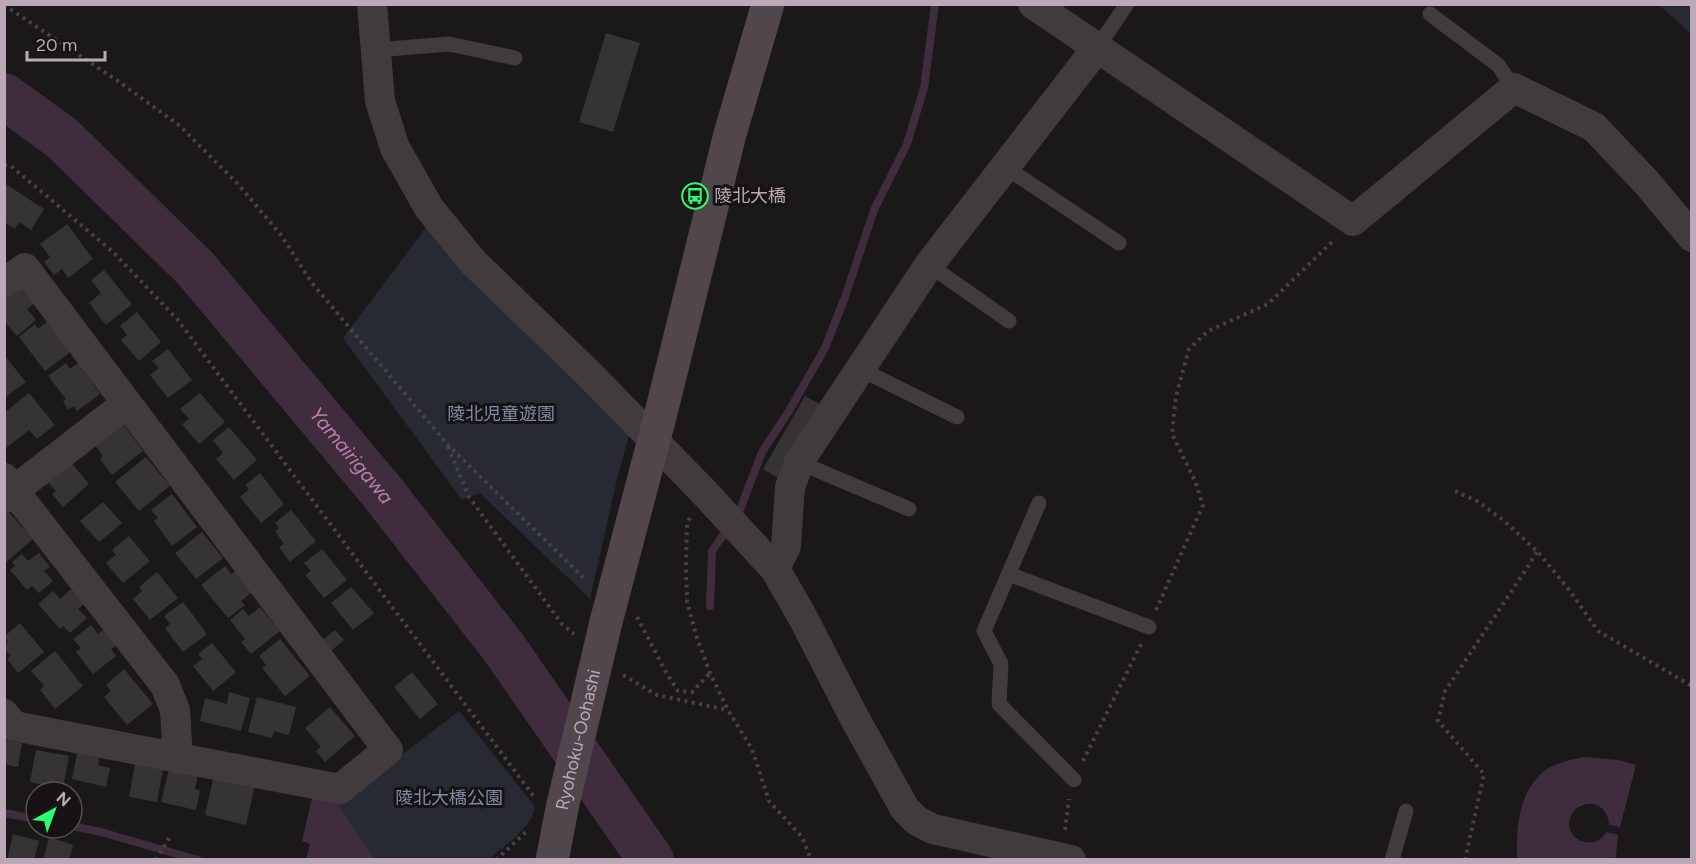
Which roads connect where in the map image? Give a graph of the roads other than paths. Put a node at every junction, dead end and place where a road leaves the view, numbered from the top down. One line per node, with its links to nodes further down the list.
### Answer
1 (372, 4): 7 (street)
2 (768, 4): 19 (street, Ryohoku-Oohashi)
3 (1033, 4): 6 (street)
4 (1127, 4): 6 (lane)
5 (1430, 14): 9 (lane)
6 (1097, 48): 9 (street); 10 (street)
7 (376, 50): 8 (lane); 19 (street)
8 (515, 58)
9 (1514, 88): 11 (street)
10 (1005, 167): 12 (lane); 13 (street)
11 (1692, 237)
12 (1119, 243)
13 (928, 265): 15 (lane); 16 (street)
14 (4, 283): 17 (street)
15 (1009, 321)
16 (860, 369): 18 (lane); 20 (street)
17 (126, 404): 21 (street); 28 (street)
18 (957, 417)
19 (653, 441): 24 (street); 32 (street, Ryohoku-Oohashi, bridge)
20 (800, 460): 23 (lane); 24 (street)
21 (8, 489): 28 (street)
22 (1039, 503): 25 (lane)
23 (909, 509)
24 (775, 569): 31 (street)
25 (1009, 574): 26 (lane); 29 (lane)
26 (1149, 627)
27 (4, 714): 28 (street)
28 (178, 759)
29 (1074, 780)
30 (1407, 810): 33 (lane)
31 (1067, 858)
32 (552, 860)
33 (1392, 860)

